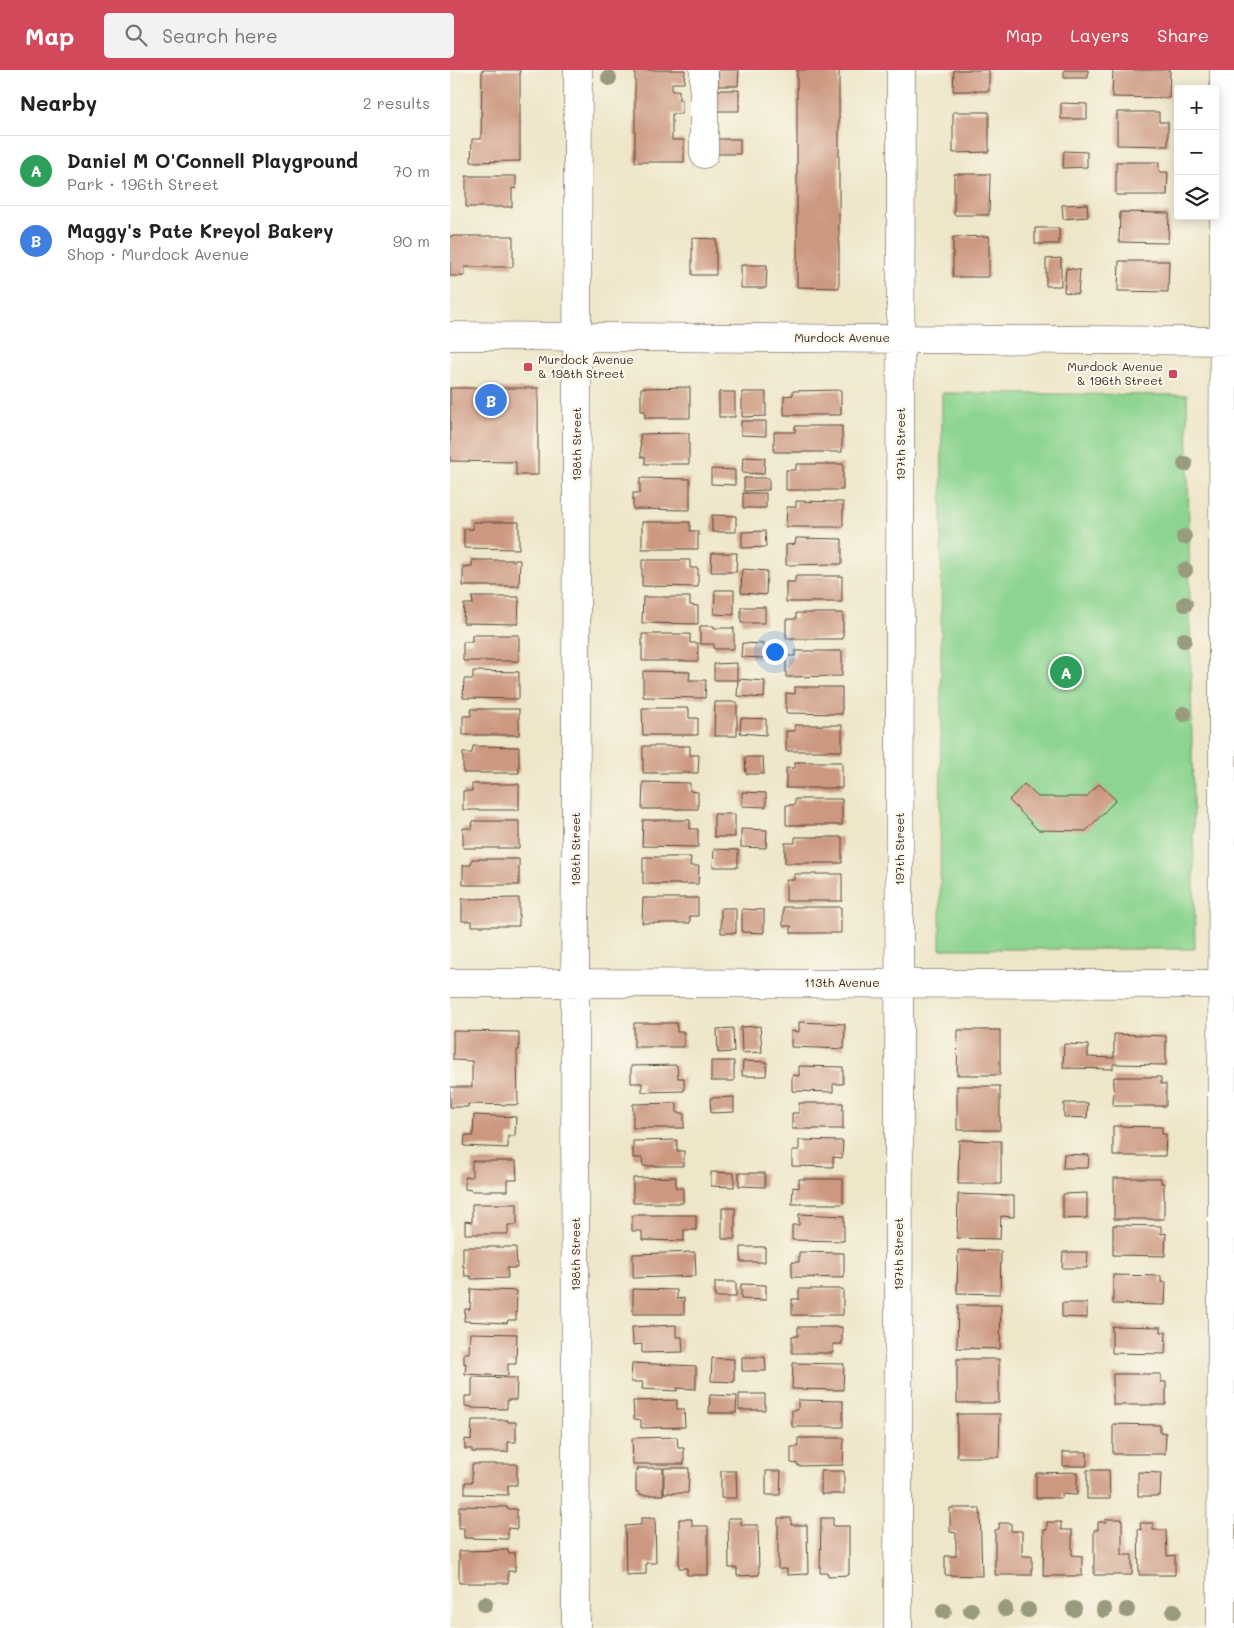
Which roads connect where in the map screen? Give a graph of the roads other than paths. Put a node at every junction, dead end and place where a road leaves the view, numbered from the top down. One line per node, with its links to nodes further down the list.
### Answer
1 (578, 70): 7 (street, 198th Street)
2 (704, 70): 5 (street)
3 (901, 70): 8 (street, 197th Street)
4 (1224, 70): 9 (street)
5 (704, 154)
6 (450, 336): 7 (street, Murdock Avenue)
7 (578, 336): 8 (street, Murdock Avenue); 12 (street, 198th Street)
8 (900, 338): 9 (street, Murdock Avenue); 13 (street, 197th Street)
9 (1229, 341): 10 (street)
10 (1229, 664): 14 (street)
11 (450, 983): 12 (street, 113th Avenue)
12 (576, 983): 13 (street, 113th Avenue); 16 (street, 198th Street)
13 (900, 983): 14 (street, 113th Avenue); 17 (street, 197th Street)
14 (1228, 984): 15 (street)
15 (1228, 1308): 18 (street)
16 (576, 1628)
17 (898, 1628)
18 (1221, 1628)

